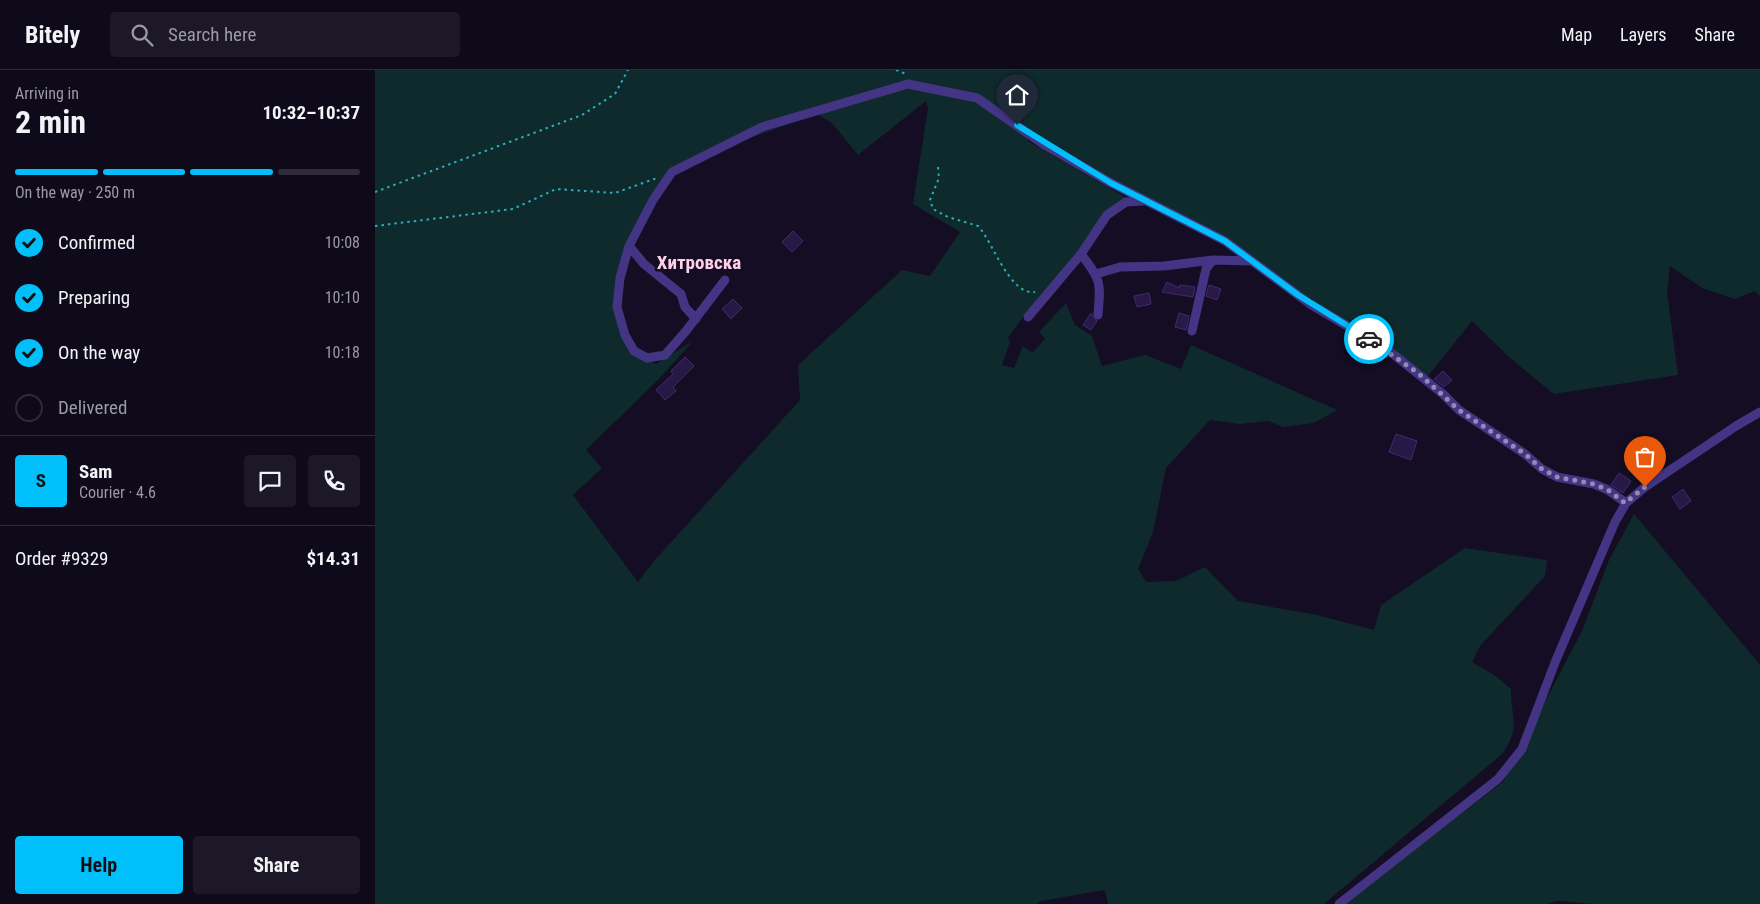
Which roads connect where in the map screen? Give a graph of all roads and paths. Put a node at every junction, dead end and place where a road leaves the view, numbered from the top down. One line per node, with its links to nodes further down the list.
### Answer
1 (628, 70): 4 (path)
2 (938, 167): 13 (path)
3 (672, 172): 5 (street); 6 (path); 7 (street)
4 (375, 192)
5 (1143, 201): 8 (street); 10 (street)
6 (375, 226)
7 (629, 246): 16 (street); 16 (street)
8 (1081, 254): 11 (street); 13 (street)
9 (1213, 260): 10 (street); 11 (street); 17 (street)
10 (1252, 261): 19 (street)
11 (1096, 274): 14 (street)
12 (725, 280): 16 (street)
13 (1054, 286): 15 (street)
14 (1098, 315)
15 (1028, 317)
16 (695, 319)
17 (1192, 331)
18 (1760, 412): 19 (street)
19 (1625, 503): 20 (street)
20 (1339, 904)

